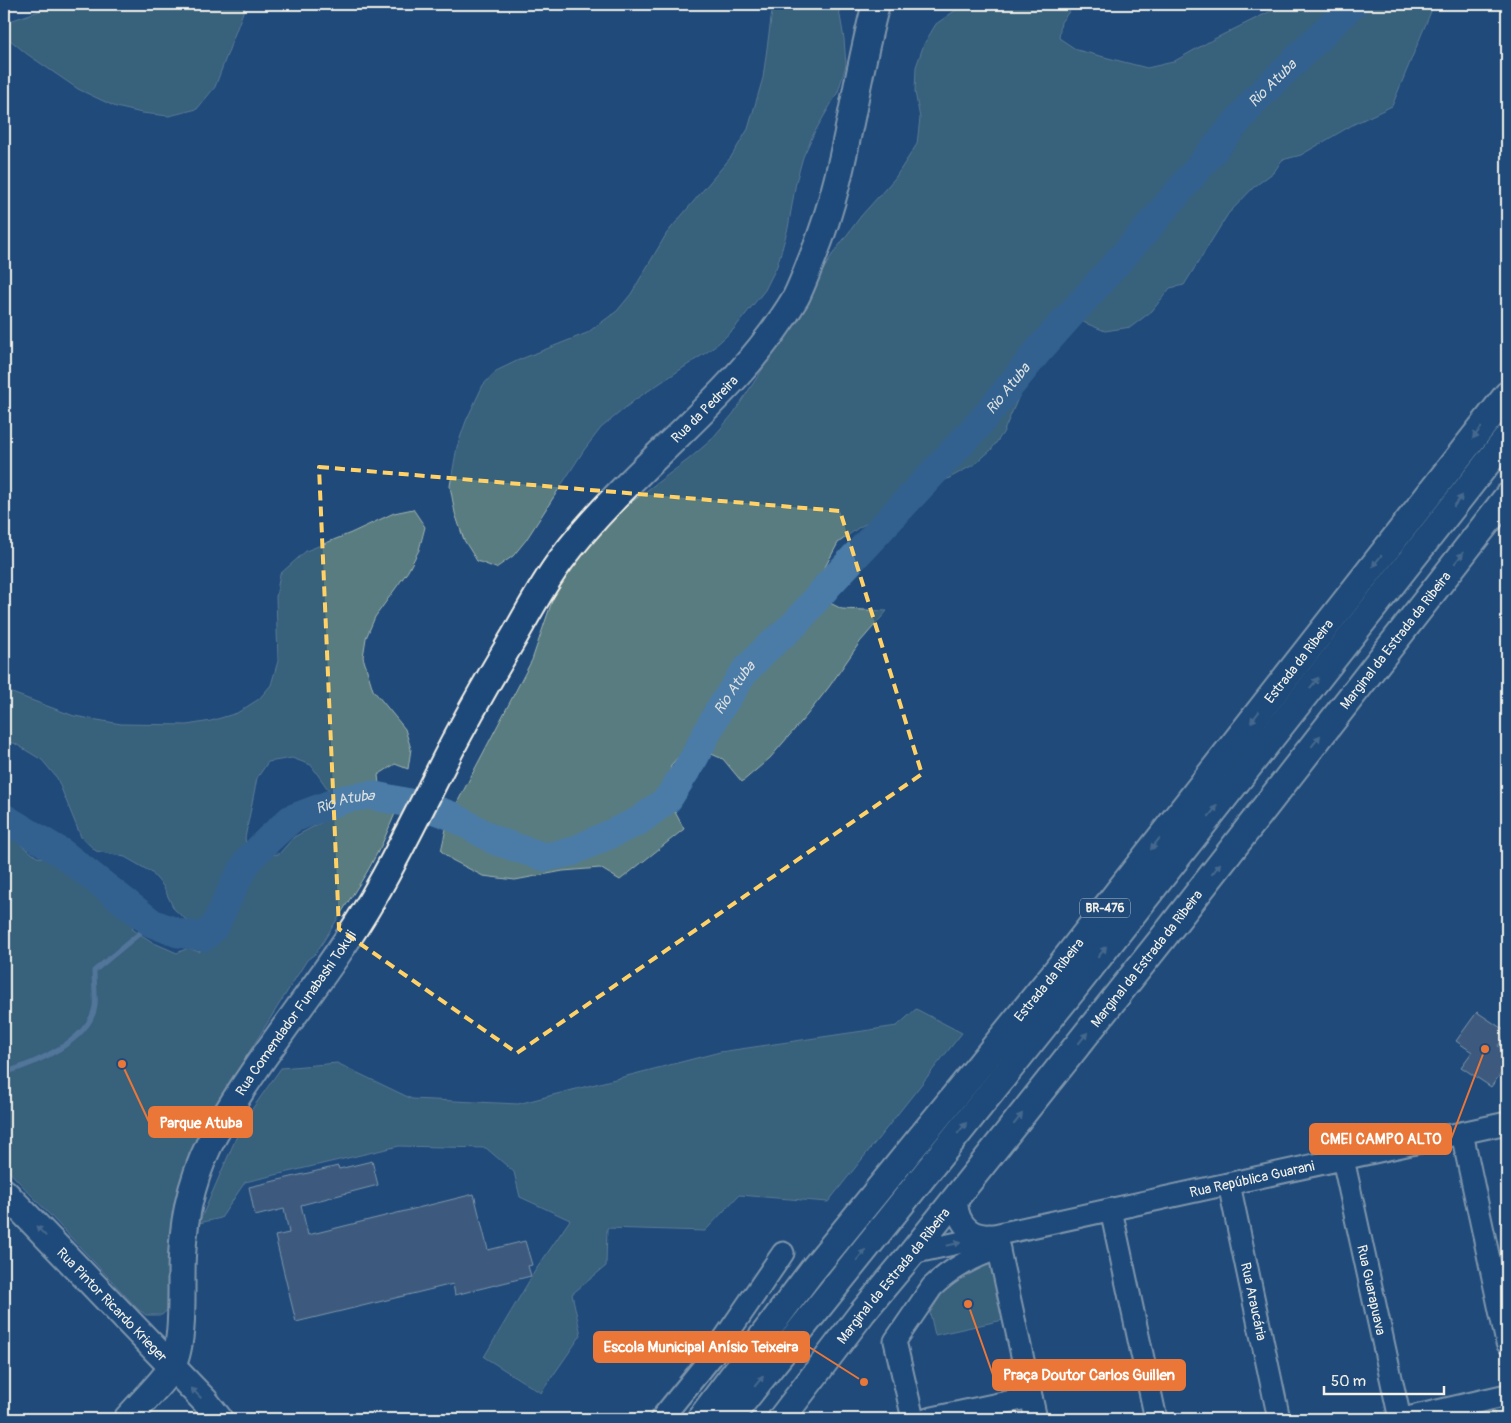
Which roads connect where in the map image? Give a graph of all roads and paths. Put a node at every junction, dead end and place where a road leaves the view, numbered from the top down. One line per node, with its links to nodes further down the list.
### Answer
1 (876, 4): 5 (main road, Rua da Pedreira)
2 (1507, 395): 25 (main road, Estrada da Ribeira / BR-476, one-way to 25)
3 (1507, 438): 6 (main road, Estrada da Ribeira / BR-476, one-way to 3)
4 (1507, 497): 7 (main road, Marginal da Estrada da Ribeira, one-way to 4)
5 (406, 839): 19 (main road, Rua Comendador Funabashi Tokuji)
6 (1072, 990): 7 (main road); 26 (main road, Estrada da Ribeira / BR-476, one-way to 6)
7 (1041, 1090): 13 (main road, Marginal da Estrada da Ribeira, one-way to 7)
8 (1507, 1123): 9 (street, Rua República Guarani)
9 (1462, 1133): 10 (street, Rua República Guarani); 18 (street)
10 (1343, 1159): 11 (street, Rua República Guarani); 33 (street, Rua Guarapuava)
11 (1229, 1184): 14 (street, Rua República Guarani); 32 (street, Rua Araucária)
12 (4, 1192): 19 (main road, Rua Pintor Ricardo Krieger, one-way to 12)
13 (957, 1196): 15 (street, Rua República Guarani); 17 (main road, Marginal da Estrada da Ribeira)
14 (1111, 1210): 15 (street, Rua República Guarani); 31 (street)
15 (997, 1242): 17 (street, Rua República Guarani, one-way to 15); 21 (street); 28 (street)
16 (783, 1253): 24 (street)
17 (912, 1253): 27 (main road, Marginal da Estrada da Ribeira)
18 (1507, 1343)
19 (171, 1368): 22 (main road); 23 (main road, Rua Pintor Ricardo Krieger, one-way to 19)
20 (1507, 1395): 33 (street)
21 (1032, 1397): 29 (street); 30 (street)
22 (127, 1419)
23 (219, 1419)
24 (661, 1419)
25 (700, 1419)
26 (728, 1419)
27 (781, 1419)
28 (913, 1419)
29 (928, 1419)
30 (1036, 1419)
31 (1156, 1419)
32 (1279, 1419)
33 (1401, 1419)

